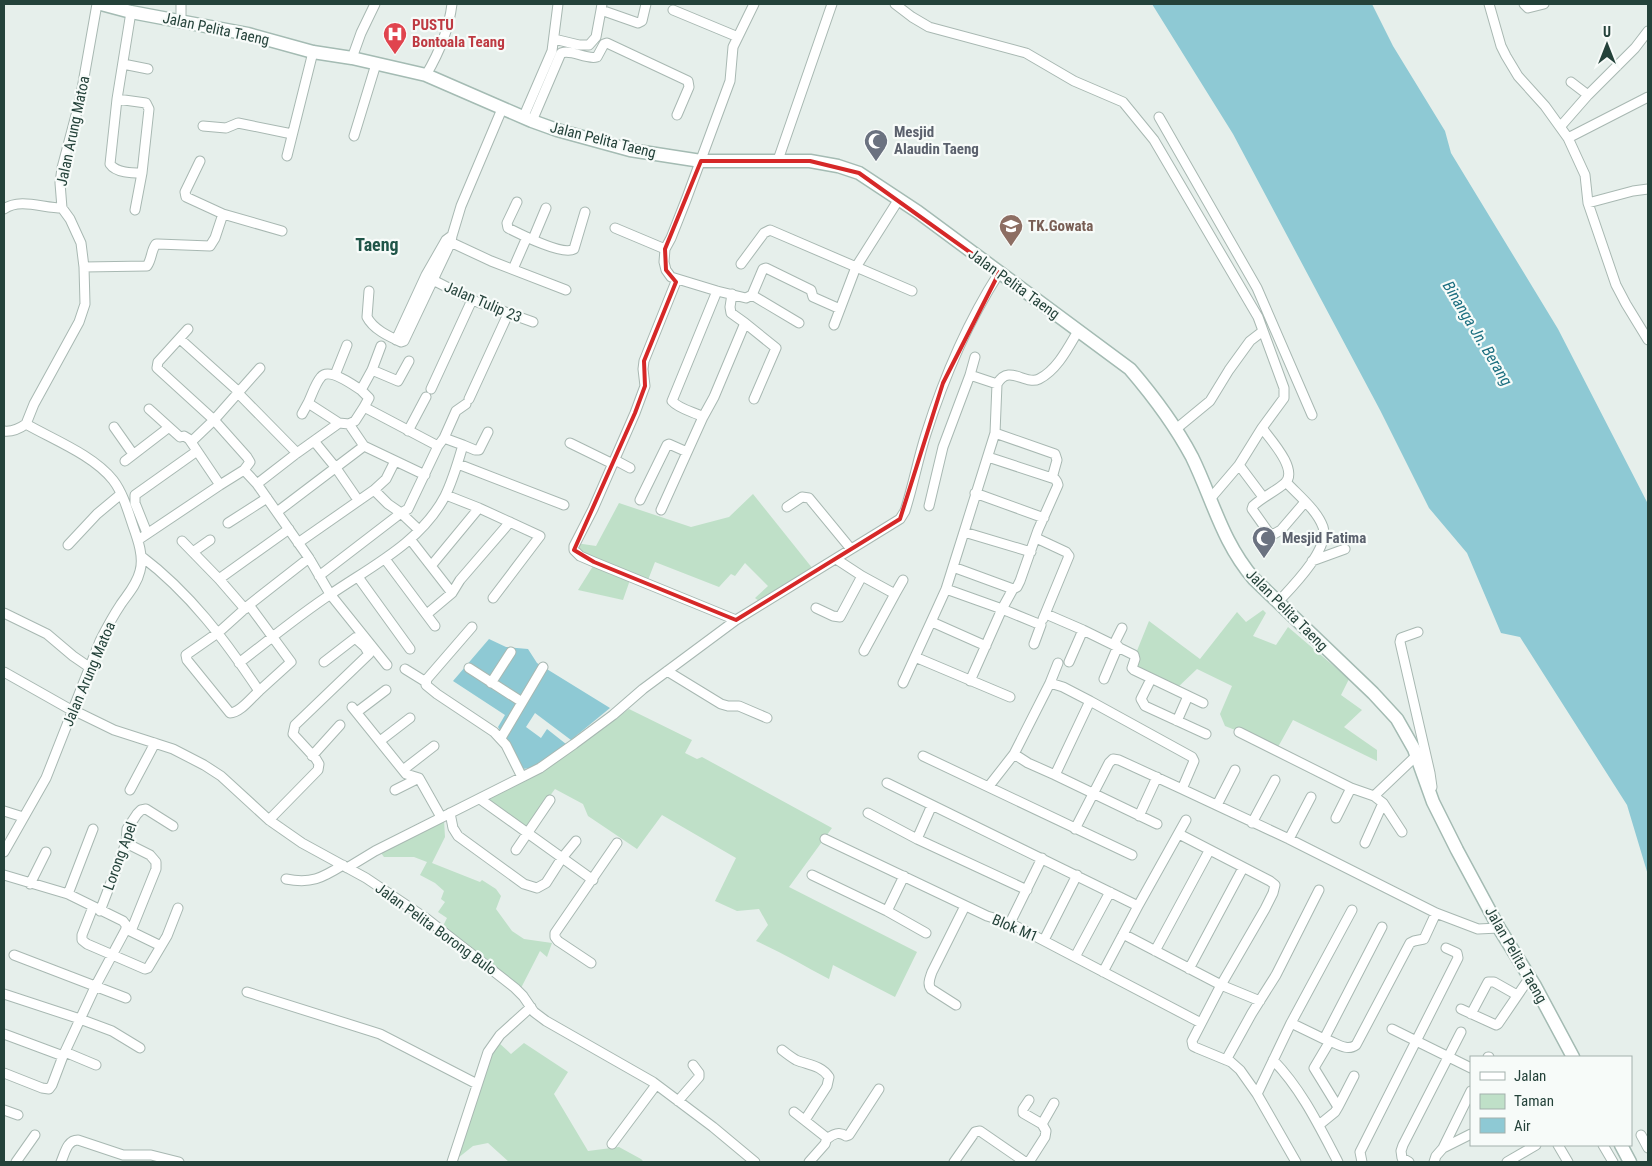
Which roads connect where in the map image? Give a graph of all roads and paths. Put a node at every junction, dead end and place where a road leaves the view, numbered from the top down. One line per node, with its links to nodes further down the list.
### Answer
1 (97, 4): 49 (street, Jalan Arung Matoa)
2 (101, 4): 16 (street, Jalan Pelita Taeng)
3 (181, 4): 17 (street)
4 (375, 4): 22 (street)
5 (452, 4): 26 (street)
6 (558, 4): 20 (street)
7 (646, 4): 14 (street)
8 (754, 4): 19 (street)
9 (832, 4): 41 (street)
10 (895, 4): 82 (street)
11 (1489, 4): 36 (street)
12 (1524, 4): 13 (street)
13 (1544, 4)
14 (601, 7): 20 (street)
15 (673, 10): 19 (street)
16 (131, 12): 17 (street, Jalan Pelita Taeng); 23 (street)
17 (181, 21): 21 (street, Jalan Pelita Taeng)
18 (1648, 31): 28 (street)
19 (738, 37): 43 (street)
20 (554, 40): 34 (street)
21 (313, 52): 22 (street, Jalan Pelita Taeng); 37 (street)
22 (352, 58): 24 (street, Jalan Pelita Taeng)
23 (123, 64): 25 (street); 30 (street)
24 (376, 64): 26 (street, Jalan Pelita Taeng); 38 (street)
25 (148, 69)
26 (426, 75): 31 (street, Jalan Pelita Taeng)
27 (1571, 82): 28 (street)
28 (1588, 95): 36 (street)
29 (1648, 97): 39 (street)
30 (117, 99): 44 (street); 44 (street)
31 (502, 109): 34 (street, Jalan Pelita Taeng); 58 (street)
32 (677, 115): 34 (street)
33 (1159, 116): 89 (street)
34 (528, 119): 43 (street, Jalan Pelita Taeng)
35 (203, 126): 37 (street)
36 (1560, 127): 39 (street)
37 (292, 134): 40 (street)
38 (354, 136)
39 (1568, 138): 48 (street)
40 (287, 156)
41 (778, 160): 43 (street, Jalan Pelita Taeng); 46 (street, Jalan Pelita Taeng)
42 (200, 161): 54 (street)
43 (700, 161): 59 (street)
44 (142, 173): 52 (street)
45 (1648, 189): 48 (street)
46 (899, 199): 62 (street); 64 (street, Jalan Pelita Taeng)
47 (517, 202): 57 (street)
48 (1588, 203): 85 (street)
49 (62, 208): 51 (street); 61 (street, Jalan Arung Matoa)
50 (546, 208): 57 (street)
51 (4, 209)
52 (135, 210)
53 (585, 212): 57 (street)
54 (223, 214): 56 (street); 61 (street)
55 (615, 228): 59 (street)
56 (282, 231)
57 (530, 238): 63 (street)
58 (450, 239): 63 (street); 66 (street); 70 (street)
59 (665, 249): 65 (street)
60 (741, 264): 62 (street)
61 (84, 267): 108 (street, Jalan Arung Matoa)
62 (856, 267): 68 (street); 75 (street)
63 (513, 269): 67 (street)
64 (999, 273): 83 (street, Jalan Pelita Taeng); 174 (street)
65 (677, 279): 71 (street); 132 (street)
66 (433, 280): 70 (street); 74 (street, Jalan Tulip 23)
67 (566, 290)
68 (912, 290)
69 (369, 291): 70 (street)
70 (424, 291)
71 (717, 291): 72 (street); 105 (street)
72 (732, 294): 73 (street); 78 (street)
73 (752, 295): 75 (street); 79 (street)
74 (472, 300): 76 (street, Jalan Tulip 23); 114 (street)
75 (840, 309): 80 (street)
76 (508, 314): 77 (street, Jalan Tulip 23); 118 (street)
77 (532, 322)
78 (745, 323): 99 (street); 105 (street)
79 (799, 323)
80 (834, 325)
81 (188, 329): 84 (street)
82 (1263, 330): 95 (street); 112 (street)
83 (1078, 331): 96 (street); 112 (street, Jalan Pelita Taeng)
84 (180, 339): 98 (street); 106 (street)
85 (1648, 340)
86 (348, 345): 93 (street)
87 (381, 346): 92 (street)
88 (975, 357): 94 (street)
89 (1288, 359): 95 (street); 104 (street)
90 (409, 361): 92 (street)
91 (260, 368): 98 (street)
92 (372, 370): 97 (street)
93 (334, 374): 97 (street); 100 (street)
94 (970, 375): 96 (street); 155 (street)
95 (1281, 380): 113 (street)
96 (997, 384): 117 (street)
97 (361, 390): 101 (street)
98 (238, 392): 106 (street); 127 (street)
99 (754, 399)
100 (308, 403): 103 (street); 107 (street)
101 (364, 407): 109 (street); 114 (street)
102 (149, 409): 111 (street)
103 (302, 414)
104 (1312, 415)
105 (704, 417): 126 (street)
106 (214, 420): 120 (street); 137 (street)
107 (339, 423): 109 (street); 119 (street)
108 (26, 424): 115 (street); 145 (street, Jalan Arung Matoa)
109 (349, 424): 122 (street)
110 (114, 427): 128 (street)
111 (168, 428): 120 (street); 128 (street)
112 (1176, 428): 149 (street, Jalan Pelita Taeng)
113 (1262, 428): 134 (street); 140 (street)
114 (408, 430): 123 (street)
115 (4, 432)
116 (488, 432): 124 (street)
117 (995, 433): 129 (street); 139 (street)
118 (444, 438): 123 (street); 124 (street)
119 (314, 441): 127 (street); 135 (street)
120 (191, 442): 125 (street)
121 (570, 443): 132 (street)
122 (364, 446): 131 (street); 135 (street)
123 (438, 446): 138 (street)
124 (463, 446): 133 (street)
125 (197, 451): 142 (street); 166 (street)
126 (687, 452): 151 (street); 157 (street)
127 (297, 453): 141 (street)
128 (133, 454): 130 (street)
129 (988, 457): 139 (street); 144 (street)
130 (125, 461)
131 (395, 461): 138 (street); 143 (street)
132 (614, 462): 136 (street); 203 (street)
133 (458, 464): 146 (street); 153 (street)
134 (1239, 465): 147 (street); 149 (street)
135 (336, 468): 150 (street); 158 (street)
136 (630, 468)
137 (244, 470): 141 (street); 142 (street)
138 (425, 475): 159 (street)
139 (1052, 478): 160 (street)
140 (1286, 482): 147 (street); 152 (street)
141 (257, 484): 148 (street)
142 (220, 485): 166 (street)
143 (374, 490): 150 (street); 159 (street)
144 (975, 493): 160 (street); 165 (street)
145 (121, 494): 169 (street, Jalan Arung Matoa); 173 (street)
146 (446, 495): 156 (street); 164 (street)
147 (1263, 497): 152 (street)
148 (267, 498): 158 (street); 162 (street)
149 (1210, 499): 196 (street, Jalan Pelita Taeng)
150 (358, 500): 172 (street)
151 (640, 500)
152 (1305, 502): 182 (street)
153 (564, 505)
154 (787, 506): 174 (street)
155 (929, 506)
156 (479, 508): 161 (street); 183 (street)
157 (661, 510)
158 (278, 512): 163 (street)
159 (402, 513): 164 (street); 185 (street)
160 (1044, 518): 167 (street)
161 (510, 522): 192 (street); 195 (street)
162 (228, 523)
163 (288, 529): 172 (street); 188 (street)
164 (419, 530): 168 (street)
165 (964, 532): 177 (street); 184 (street)
166 (148, 533): 169 (street)
167 (1036, 538): 177 (street); 202 (street)
168 (410, 539): 180 (street); 183 (street)
169 (138, 540): 178 (street, Jalan Arung Matoa)
170 (210, 540): 176 (street)
171 (182, 541): 176 (street)
172 (298, 544): 179 (street)
173 (68, 545)
174 (851, 550): 181 (street)
175 (1345, 550): 182 (street)
176 (193, 552): 188 (street)
177 (1031, 552): 191 (street)
178 (141, 556): 210 (street); 225 (street, Jalan Arung Matoa)
179 (309, 558): 185 (street); 197 (street)
180 (385, 559): 187 (street); 201 (street)
181 (836, 559): 186 (street); 203 (street)
182 (1312, 561): 196 (street)
183 (431, 566): 192 (street)
184 (953, 568): 190 (street); 191 (street)
185 (319, 576): 193 (street)
186 (862, 576): 194 (street); 198 (street)
187 (358, 577): 193 (street); 216 (street)
188 (219, 579): 197 (street)
189 (903, 580): 194 (street)
190 (946, 589): 199 (street); 204 (street)
191 (1013, 589): 199 (street)
192 (452, 593): 201 (street)
193 (330, 594): 212 (street); 224 (street)
194 (895, 594): 217 (street)
195 (493, 598)
196 (1278, 602): 259 (street, Jalan Pelita Taeng)
197 (247, 607): 210 (street); 212 (street)
198 (816, 608)
199 (1002, 609): 205 (street); 215 (street)
200 (4, 613): 225 (street)
201 (427, 614): 206 (street)
202 (1046, 614): 205 (street); 209 (street)
203 (736, 620): 229 (street)
204 (932, 622): 215 (street); 219 (street)
205 (1041, 625): 213 (street)
206 (435, 626)
207 (472, 627): 234 (street)
208 (1122, 628): 214 (street)
209 (1083, 630): 214 (street); 221 (street)
210 (218, 632): 222 (street); 239 (street)
211 (1418, 632): 278 (street)
212 (273, 637): 222 (street); 239 (street)
213 (1034, 644)
214 (1116, 645): 231 (street); 232 (street)
215 (986, 646): 233 (street)
216 (410, 648)
217 (864, 651)
218 (511, 652): 236 (street)
219 (915, 657): 233 (street); 237 (street)
220 (324, 662): 257 (street)
221 (1069, 662)
222 (239, 663): 239 (street)
223 (1058, 663): 235 (street)
224 (387, 665)
225 (88, 667): 245 (street, Jalan Arung Matoa)
226 (543, 667): 242 (street)
227 (469, 668): 236 (street)
228 (404, 669): 234 (street)
229 (667, 671): 247 (street); 263 (street)
230 (4, 672): 245 (street, Jalan Pelita Borong Bulo)
231 (1104, 679)
232 (1151, 679): 240 (street); 248 (street)
233 (970, 681): 241 (street)
234 (426, 682): 252 (street)
235 (1050, 682): 243 (street); 256 (street)
236 (491, 683): 242 (street)
237 (903, 683)
238 (386, 690): 253 (street)
239 (258, 691)
240 (1188, 696): 244 (street); 248 (street)
241 (1010, 697)
242 (522, 702): 252 (street)
243 (1090, 702): 262 (street); 270 (street)
244 (1203, 704)
245 (73, 711): 254 (street, Jalan Pelita Borong Bulo); 286 (street, Jalan Arung Matoa)
246 (410, 718): 253 (street)
247 (767, 718)
248 (1176, 721): 251 (street)
249 (340, 725): 257 (street)
250 (1239, 732): 269 (street)
251 (1206, 734)
252 (501, 738): 263 (street)
253 (380, 741): 260 (street)
254 (155, 743): 271 (street); 289 (street, Jalan Pelita Borong Bulo)
255 (434, 746): 260 (street)
256 (1014, 754): 262 (street); 268 (street)
257 (312, 756): 289 (street)
258 (923, 756): 268 (street)
259 (1416, 756): 274 (street); 278 (street, Jalan Pelita Taeng)
260 (403, 770): 265 (street)
261 (1235, 770): 281 (street)
262 (1055, 775): 273 (street)
263 (522, 777): 276 (street)
264 (1157, 777): 270 (street); 273 (street); 285 (street)
265 (418, 778): 272 (street); 287 (street)
266 (1275, 780): 291 (street)
267 (887, 783): 280 (street)
268 (988, 786): 295 (street)
269 (1350, 788): 274 (street); 288 (street)
270 (1182, 789): 281 (street)
271 (130, 790)
272 (395, 790)
273 (1093, 794): 285 (street); 295 (street)
274 (1374, 796): 279 (street)
275 (1311, 797): 301 (street)
276 (480, 798): 283 (street); 296 (street)
277 (550, 800): 296 (street)
278 (1433, 802): 335 (street, Jalan Pelita Taeng)
279 (1383, 804): 297 (street); 305 (street)
280 (932, 805): 300 (street); 312 (street)
281 (1217, 806): 291 (street)
282 (4, 811): 286 (street)
283 (450, 813): 287 (street); 311 (street)
284 (868, 813): 300 (street)
285 (1139, 816): 292 (street)
286 (23, 817): 308 (street, Jalan Arung Matoa)
287 (441, 817): 313 (street)
288 (1336, 818)
289 (269, 820): 313 (street, Jalan Pelita Borong Bulo)
290 (1186, 820): 298 (street)
291 (1252, 823): 301 (street)
292 (1157, 824)
293 (172, 826): 303 (street, Lorong Apel)
294 (93, 829): 325 (street)
295 (1074, 829): 310 (street)
296 (528, 832): 306 (street); 311 (street)
297 (1402, 832)
298 (1179, 834): 307 (street); 327 (street)
299 (825, 839): 318 (street, Blok M1)
300 (917, 839): 322 (street)
301 (1289, 840): 332 (street)
302 (576, 841): 311 (street)
303 (126, 843): 329 (street, Lorong Apel); 336 (street)
304 (618, 843): 320 (street)
305 (1366, 843)
306 (516, 850)
307 (1209, 851): 314 (street); 342 (street)
308 (4, 852)
309 (46, 852): 321 (street)
310 (1132, 855)
311 (562, 858): 320 (street)
312 (1042, 858): 317 (street); 322 (street)
313 (345, 866): 319 (street); 358 (street, Jalan Pelita Borong Bulo)
314 (1243, 868): 347 (street); 351 (street)
315 (4, 875): 321 (street)
316 (812, 875): 331 (street)
317 (1077, 875): 324 (street); 339 (street)
318 (904, 876): 326 (street, Blok M1); 331 (street)
319 (286, 879)
320 (593, 880): 346 (street)
321 (30, 884): 325 (street)
322 (1027, 890): 333 (street)
323 (1319, 890): 356 (street)
324 (1110, 892): 327 (street); 345 (street)
325 (68, 894): 329 (street)
326 (965, 906): 333 (street, Blok M1); 357 (street)
327 (1138, 906): 338 (street)
328 (178, 908): 340 (street)
329 (96, 909): 336 (street); 344 (street, Lorong Apel)
330 (1352, 910): 363 (street)
331 (887, 911): 337 (street)
332 (1436, 913): 335 (street); 388 (street)
333 (1010, 924): 339 (street, Blok M1)
334 (1382, 927): 363 (street)
335 (1499, 928): 349 (street, Jalan Pelita Taeng)
336 (128, 930): 340 (street); 344 (street)
337 (926, 933)
338 (1123, 934): 342 (street); 348 (street)
339 (1044, 940): 345 (street, Blok M1)
340 (161, 946): 344 (street)
341 (1446, 948): 367 (street)
342 (1155, 951): 347 (street)
343 (14, 955): 350 (street)
344 (113, 955): 350 (street)
345 (1075, 957): 348 (street, Blok M1)
346 (590, 963)
347 (1189, 969): 351 (street)
348 (1103, 972): 362 (street, Blok M1)
349 (1530, 978): 354 (street); 371 (street, Jalan Pelita Taeng)
350 (96, 985): 355 (street); 361 (street)
351 (1221, 985): 356 (street); 362 (street)
352 (247, 992): 380 (street)
353 (4, 994): 361 (street)
354 (1517, 995): 360 (street); 360 (street)
355 (126, 998)
356 (1260, 1001): 373 (street)
357 (956, 1005)
358 (530, 1007): 380 (street); 381 (street, Jalan Pelita Borong Bulo)
359 (1461, 1009): 360 (street)
360 (1471, 1014)
361 (80, 1018): 368 (street); 370 (street)
362 (1201, 1023): 373 (street)
363 (1292, 1023): 374 (street)
364 (1392, 1029): 367 (street)
365 (1461, 1032): 372 (street)
366 (4, 1034): 370 (street)
367 (1416, 1040): 372 (street); 417 (street)
368 (140, 1048)
369 (782, 1050): 392 (street)
370 (64, 1054): 375 (street); 378 (street)
371 (1572, 1056)
372 (1449, 1057): 377 (street); 418 (street)
373 (1226, 1060): 384 (street)
374 (1273, 1060): 384 (street); 394 (street)
375 (96, 1065)
376 (693, 1065): 386 (street)
377 (1470, 1068)
378 (4, 1073)
379 (1354, 1076): 388 (street)
380 (476, 1084): 410 (street)
381 (656, 1085): 386 (street, Jalan Pelita Borong Bulo); 399 (street)
382 (879, 1089): 398 (street)
383 (1470, 1093): 404 (street)
384 (1257, 1094): 415 (street)
385 (1029, 1100): 393 (street)
386 (678, 1101): 411 (street, Jalan Pelita Borong Bulo)
387 (1054, 1103): 393 (street)
388 (1338, 1107): 394 (street)
389 (4, 1110): 391 (street)
390 (794, 1112): 392 (street)
391 (18, 1116)
392 (806, 1120): 398 (street)
393 (1042, 1124): 414 (street)
394 (1319, 1125): 416 (street)
395 (1470, 1134): 404 (street)
396 (35, 1135): 407 (street)
397 (1641, 1136): 405 (street)
398 (827, 1139): 412 (street)
399 (612, 1144)
400 (1534, 1146): 420 (street)
401 (1559, 1146): 421 (street)
402 (1604, 1146): 422 (street)
403 (1622, 1146): 423 (street)
404 (1443, 1148): 419 (street)
405 (1648, 1148)
406 (958, 1161): 413 (street)
407 (16, 1162)
408 (61, 1162): 409 (street)
409 (179, 1162)
410 (452, 1162)
411 (754, 1162)
412 (809, 1162)
413 (1025, 1162)
414 (1029, 1162)
415 (1296, 1162)
416 (1338, 1162)
417 (1362, 1162)
418 (1409, 1162)
419 (1434, 1162)
420 (1507, 1162)
421 (1568, 1162)
422 (1613, 1162)
423 (1630, 1162)

